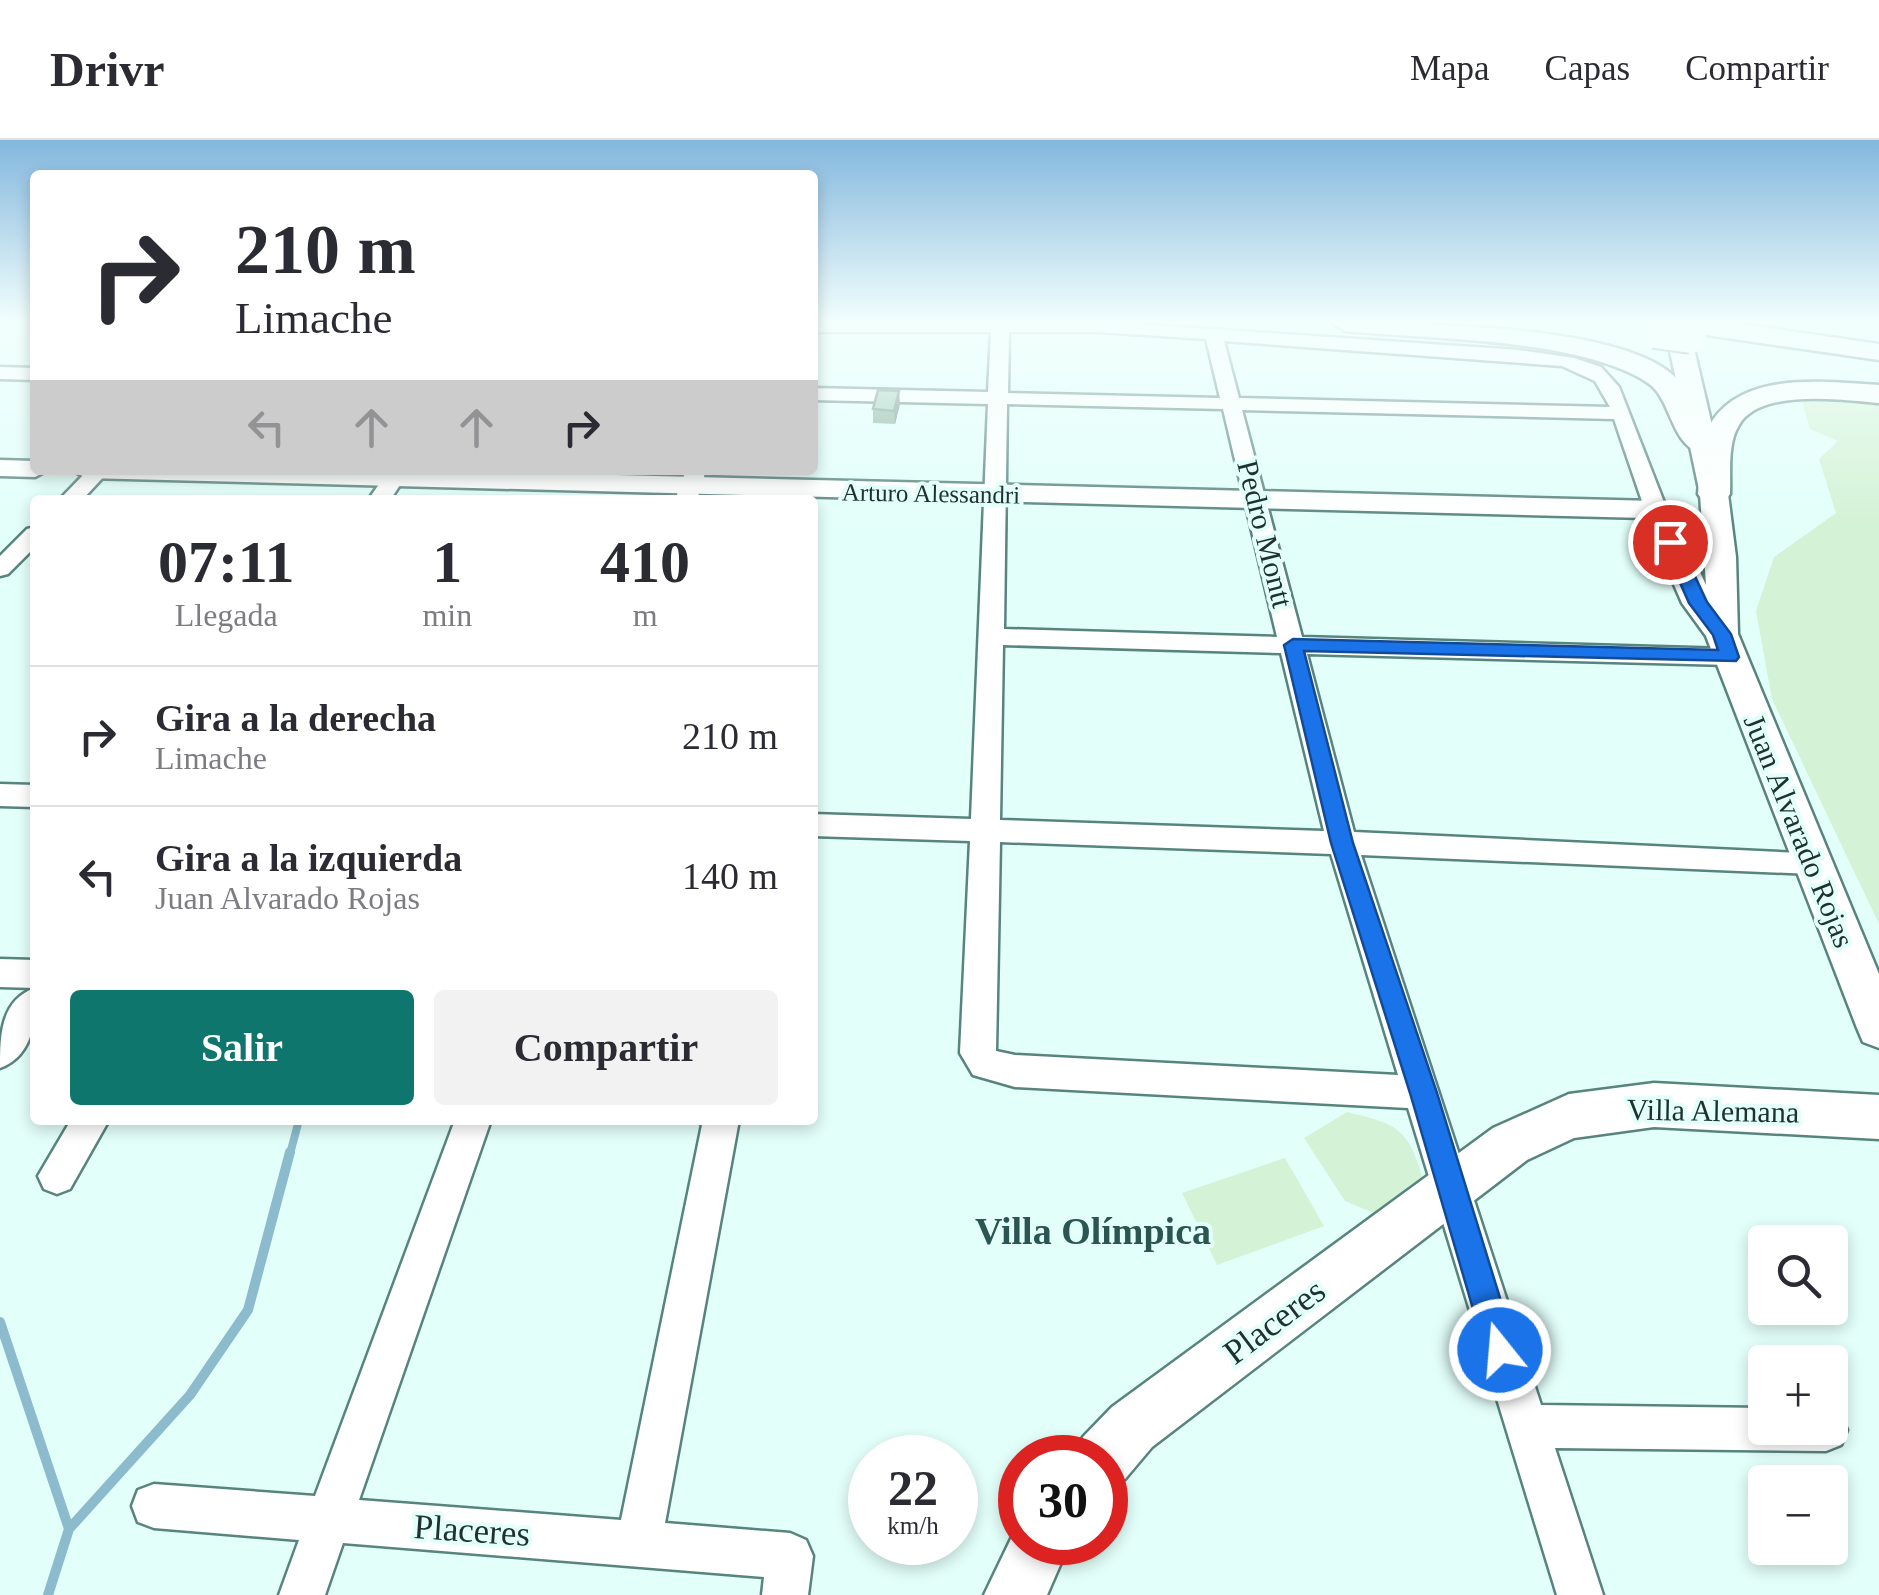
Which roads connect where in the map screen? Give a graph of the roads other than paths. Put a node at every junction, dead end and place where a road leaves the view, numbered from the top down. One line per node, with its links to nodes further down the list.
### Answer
1 (998, 391): 8 (street)
2 (1228, 391): 9 (street, Pedro Montt)
3 (1610, 391): 10 (street, Juan Alvarado Rojas)
4 (1669, 391): 11 (highway)
5 (1691, 391): 11 (main road, Juan Alvarado Rojas)
6 (818, 394): 8 (street)
7 (1879, 394): 18 (highway)
8 (998, 397): 9 (street); 20 (street)
9 (1231, 402): 10 (street); 21 (street, Pedro Montt)
10 (1620, 412): 22 (street, Juan Alvarado Rojas)
11 (1702, 444): 18 (main road, Juan Alvarado Rojas)
12 (0, 468): 13 (main road)
13 (30, 468)
14 (95, 475): 19 (street)
15 (212, 475): 16 (main road, Arturo Alessandri)
16 (391, 483): 17 (main road, Arturo Alessandri)
17 (691, 486): 20 (main road, Arturo Alessandri)
18 (1714, 494): 27 (main road, Juan Alvarado Rojas)
19 (75, 495)
20 (995, 495): 21 (main road, Arturo Alessandri); 25 (street)
21 (1258, 501): 22 (main road, Arturo Alessandri); 26 (street, Pedro Montt)
22 (1656, 510): 27 (main road, Juan Alvarado Rojas)
23 (30, 539): 24 (street)
24 (0, 568)
25 (989, 636): 26 (street); 31 (street)
26 (1293, 645): 27 (street); 32 (street, Pedro Montt)
27 (1726, 646): 33 (main road, Juan Alvarado Rojas)
28 (0, 795): 29 (street)
29 (30, 796)
30 (818, 825): 31 (street)
31 (987, 832): 32 (street); 39 (street)
32 (1342, 843): 33 (street); 39 (street, Pedro Montt)
33 (1812, 862): 37 (main road, Juan Alvarado Rojas)
34 (0, 973): 35 (street)
35 (30, 974)
36 (30, 1013): 38 (street)
37 (1879, 1028)
38 (14, 1048)
39 (1424, 1093): 45 (street, Pedro Montt)
40 (1879, 1117): 45 (main road, Villa Alemana)
41 (88, 1125): 44 (street)
42 (471, 1125): 50 (street)
43 (721, 1125): 51 (street)
44 (57, 1176)
45 (1450, 1189): 46 (street, Pedro Montt); 48 (main road, Placeres)
46 (1524, 1426): 47 (street); 56 (street, Pedro Montt)
47 (1748, 1429)
48 (1125, 1435)
49 (154, 1506): 50 (street, Placeres)
50 (330, 1519): 51 (street, Placeres); 54 (street)
51 (639, 1542): 53 (street, Placeres)
52 (1029, 1565): 55 (main road)
53 (788, 1575)
54 (302, 1595)
55 (1015, 1595)
56 (1580, 1595)

